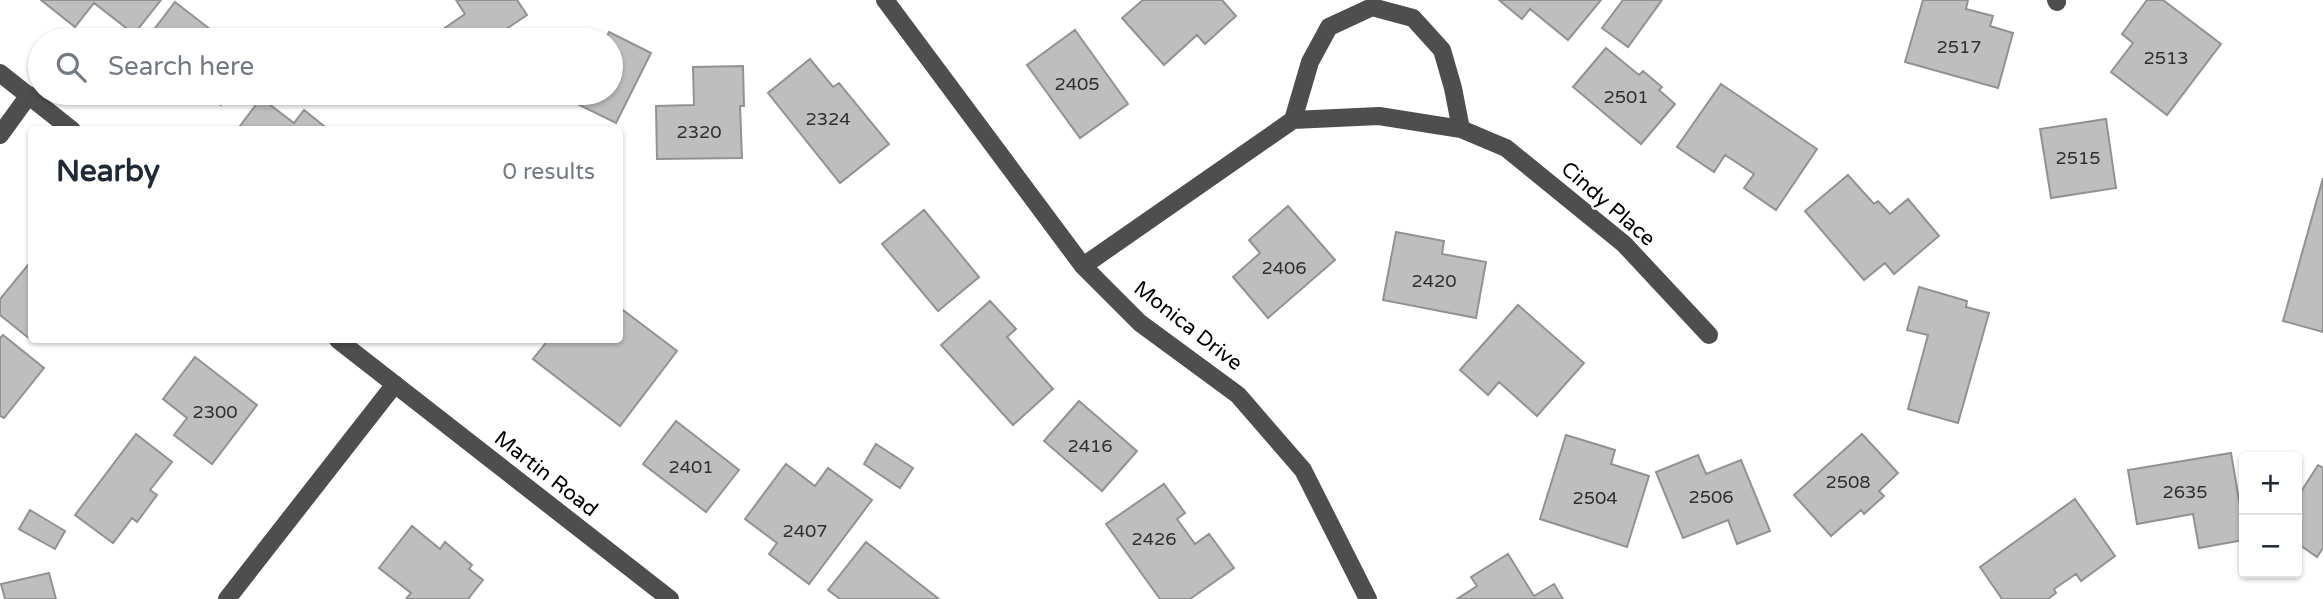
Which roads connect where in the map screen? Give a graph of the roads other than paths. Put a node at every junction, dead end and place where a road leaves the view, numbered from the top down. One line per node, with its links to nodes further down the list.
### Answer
1 (885, 0): 10 (street, Monica Drive)
2 (0, 73): 3 (street)
3 (28, 94)
4 (28, 96): 9 (street)
5 (41, 105): 7 (street)
6 (1293, 120): 8 (street, Cindy Place); 8 (street); 10 (street)
7 (67, 126)
8 (1461, 129): 11 (street, Cindy Place)
9 (0, 135)
10 (1083, 266): 16 (street, Monica Drive)
11 (1709, 335)
12 (342, 343): 13 (street, Martin Road)
13 (395, 384): 14 (street); 15 (street, Martin Road)
14 (227, 599)
15 (670, 599)
16 (1368, 599)

